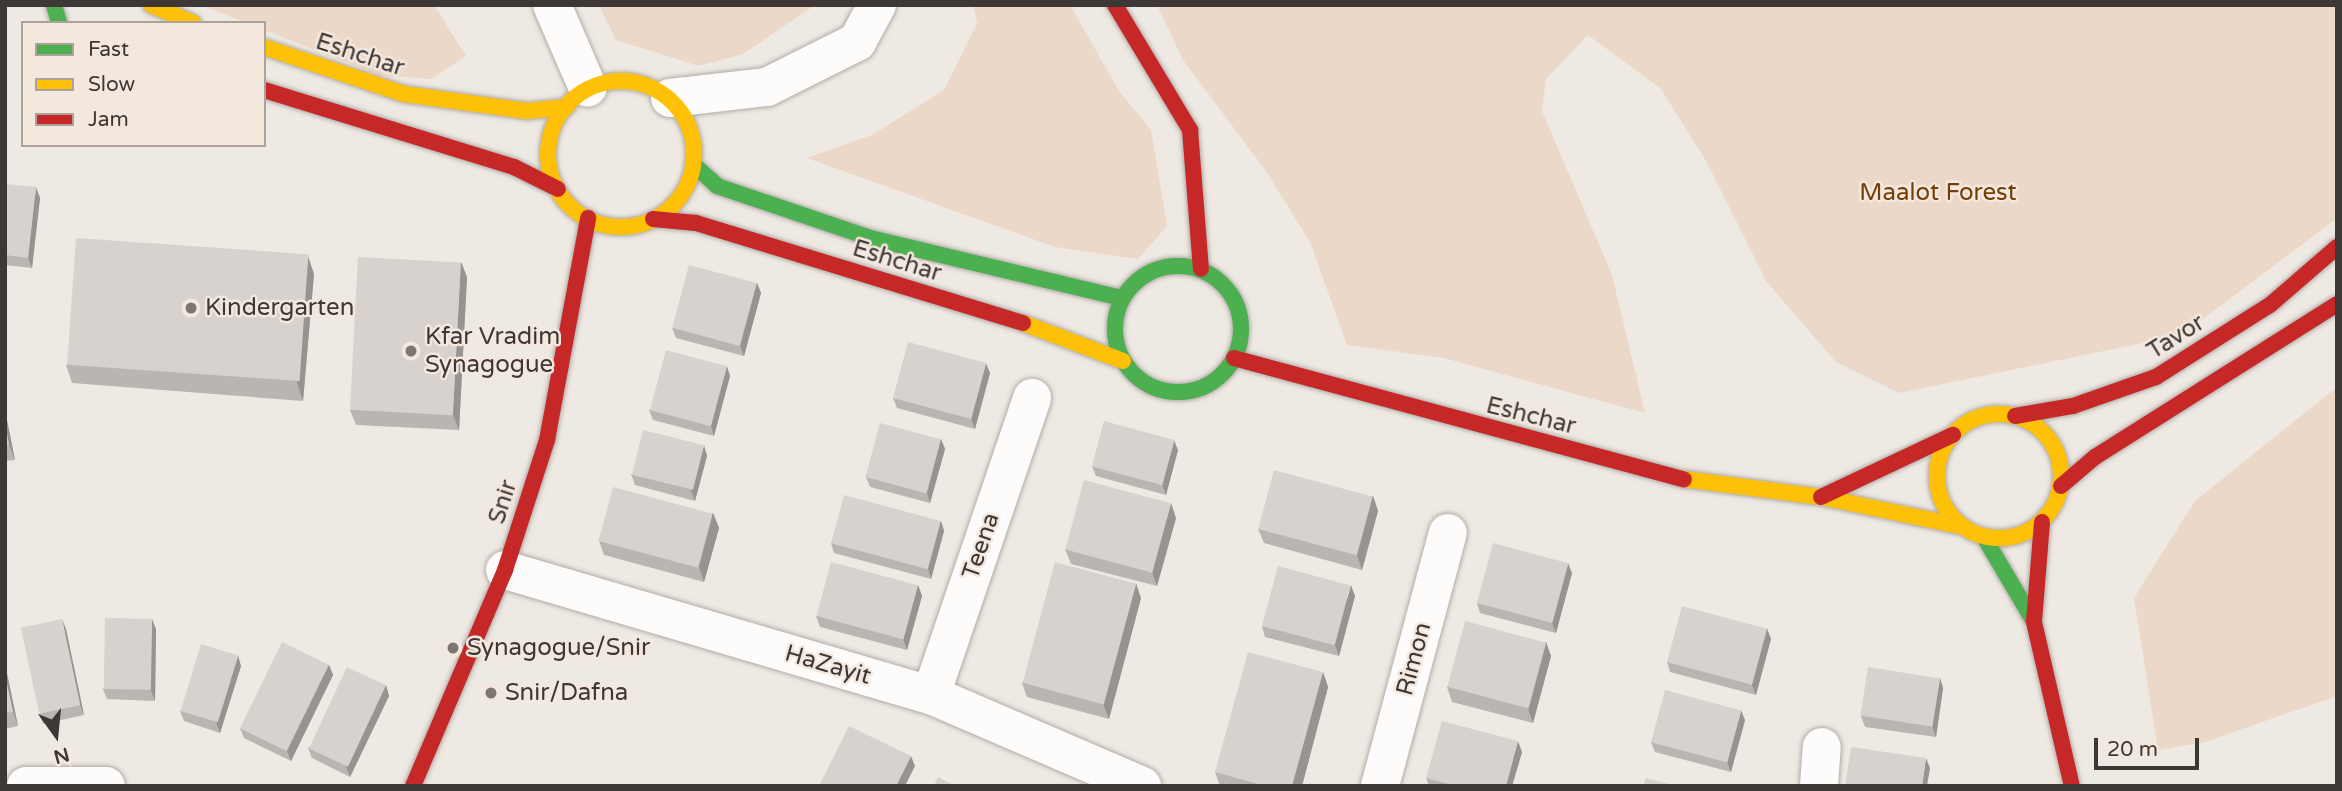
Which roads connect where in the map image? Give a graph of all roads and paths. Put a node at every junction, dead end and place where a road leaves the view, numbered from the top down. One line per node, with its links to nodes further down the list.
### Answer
1 (151, 5): 5 (street)
2 (552, 5): 8 (street)
3 (877, 5): 9 (street)
4 (1115, 5): 15 (street)
5 (188, 21)
6 (266, 48): 8 (street, Eshchar)
7 (266, 91): 11 (street)
8 (578, 98): 9 (street); 11 (street)
9 (670, 98): 10 (street)
10 (694, 165): 13 (street); 16 (street, Eshchar)
11 (558, 190): 12 (street)
12 (588, 218): 13 (street); 29 (street, Snir)
13 (653, 219): 19 (street, Eshchar)
14 (2337, 247): 21 (street, Tavor)
15 (1201, 269): 16 (street); 18 (street)
16 (1122, 298): 19 (street)
17 (2337, 304): 23 (street)
18 (1234, 358): 19 (street); 24 (street, Eshchar)
19 (1123, 361)
20 (1032, 398): 31 (street, Teena)
21 (2015, 416): 22 (street); 23 (street)
22 (1953, 435): 24 (street); 26 (street)
23 (2061, 486): 25 (street)
24 (1821, 497): 26 (street, Eshchar)
25 (2042, 522): 28 (street); 30 (street)
26 (1964, 527): 28 (street)
27 (1448, 533): 37 (street, Rimon)
28 (1984, 537): 30 (street)
29 (505, 570): 31 (street, HaZayit); 35 (street, Snir)
30 (2034, 622): 39 (street)
31 (931, 695): 36 (street, HaZayit)
32 (1822, 747): 38 (street)
33 (26, 786): 34 (street)
34 (106, 786)
35 (413, 786)
36 (1142, 786)
37 (1380, 786)
38 (1819, 786)
39 (2072, 786)

